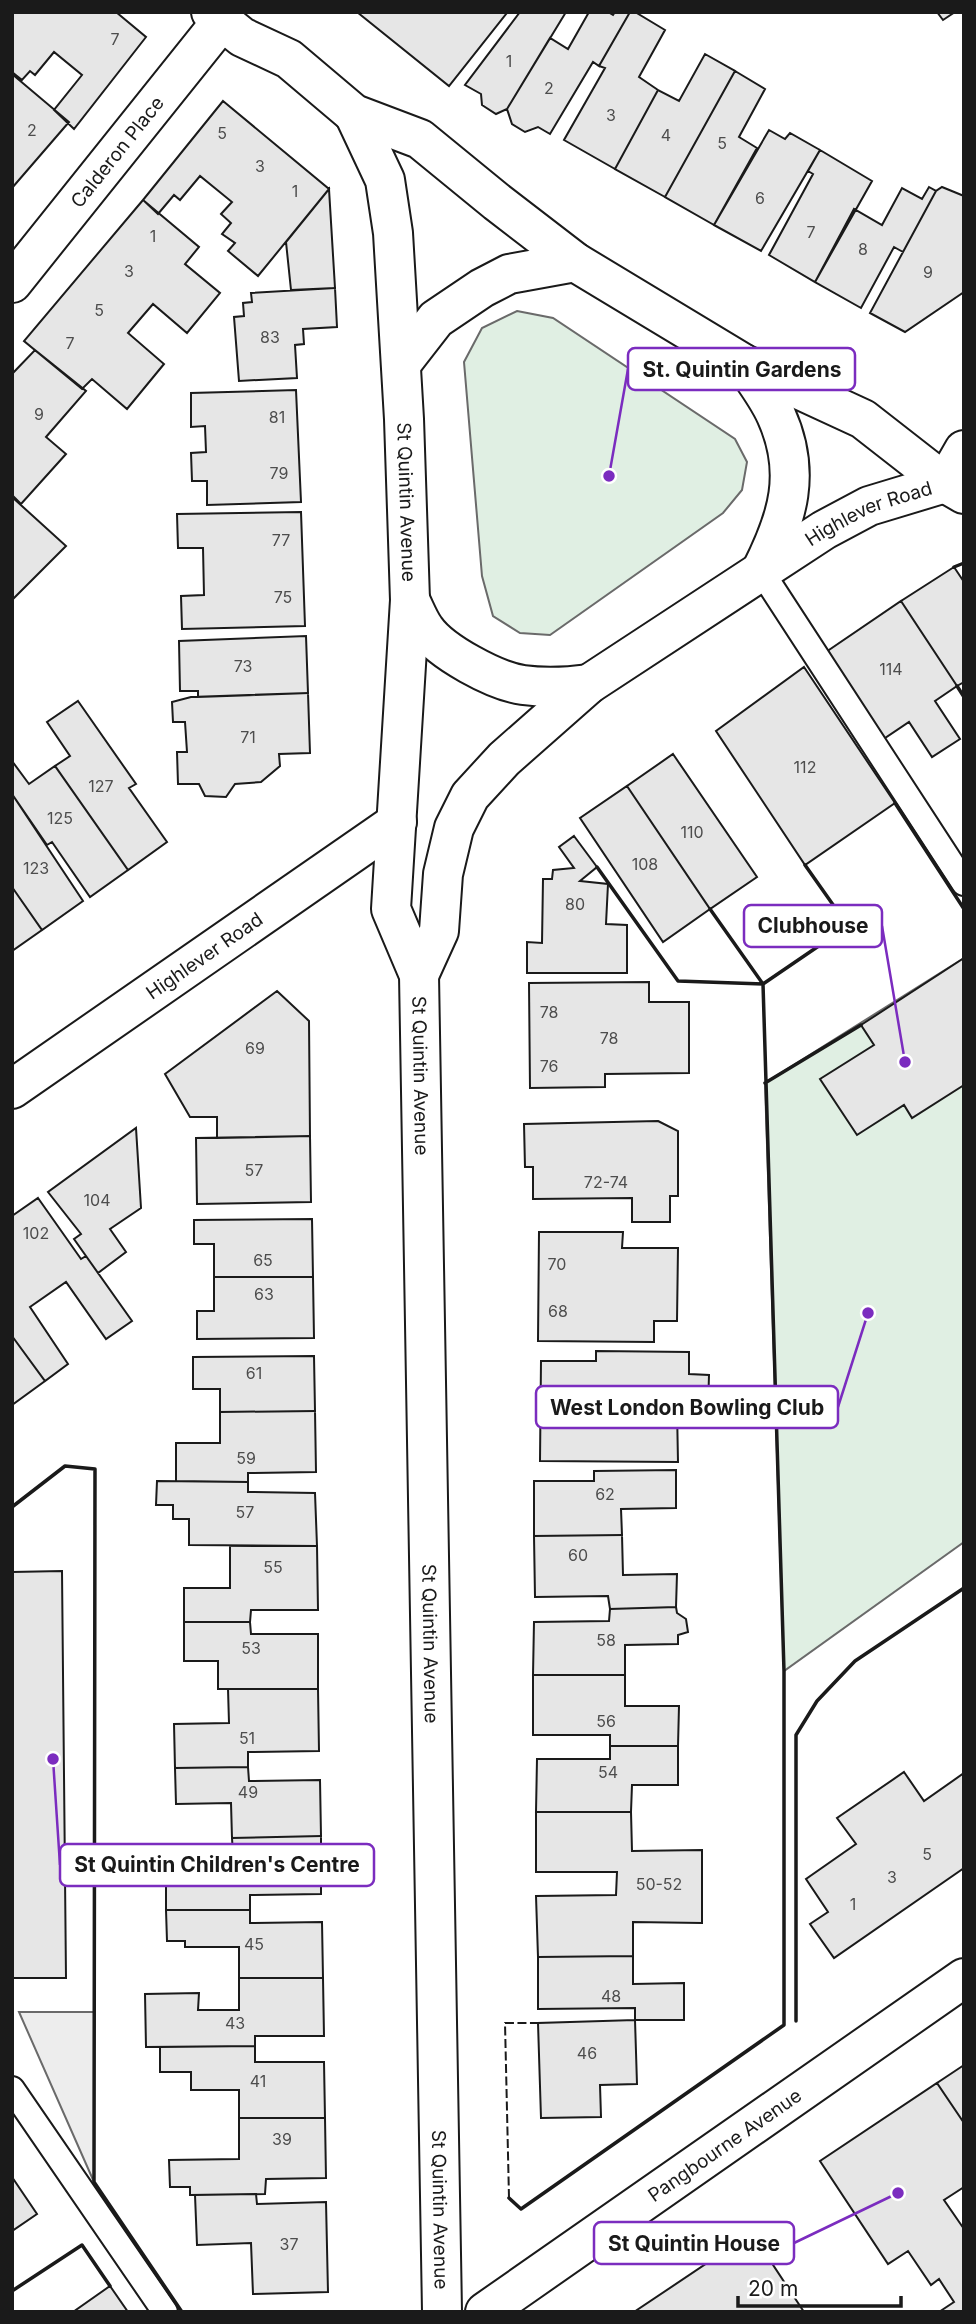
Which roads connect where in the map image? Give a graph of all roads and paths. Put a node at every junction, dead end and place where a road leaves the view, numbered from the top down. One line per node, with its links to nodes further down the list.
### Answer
1 (216, 17): 2 (main road); 4 (main road, Calderon Place)
2 (354, 114): 3 (main road); 5 (main road, St Quintin Avenue)
3 (575, 262): 5 (main road); 6 (main road)
4 (12, 283)
5 (401, 364): 10 (main road, St Quintin Avenue)
6 (744, 364): 8 (main road); 9 (main road, Highlever Road)
7 (964, 450): 8 (main road, Highlever Road)
8 (955, 489): 9 (main road, Highlever Road)
9 (761, 571): 11 (main road, Highlever Road); 14 (lane)
10 (410, 600): 11 (main road, Highlever Road); 13 (main road, St Quintin Avenue)
11 (589, 684): 12 (main road, Highlever Road)
12 (525, 740): 15 (main road, St Quintin Avenue)
13 (397, 822): 15 (main road, St Quintin Avenue); 16 (main road, Highlever Road)
14 (964, 883)
15 (419, 975): 20 (main road, St Quintin Avenue)
16 (12, 1088)
17 (964, 1978): 21 (main road, Pangbourne Avenue)
18 (12, 2089): 19 (lane)
19 (165, 2312)
20 (442, 2312)
21 (485, 2312)

